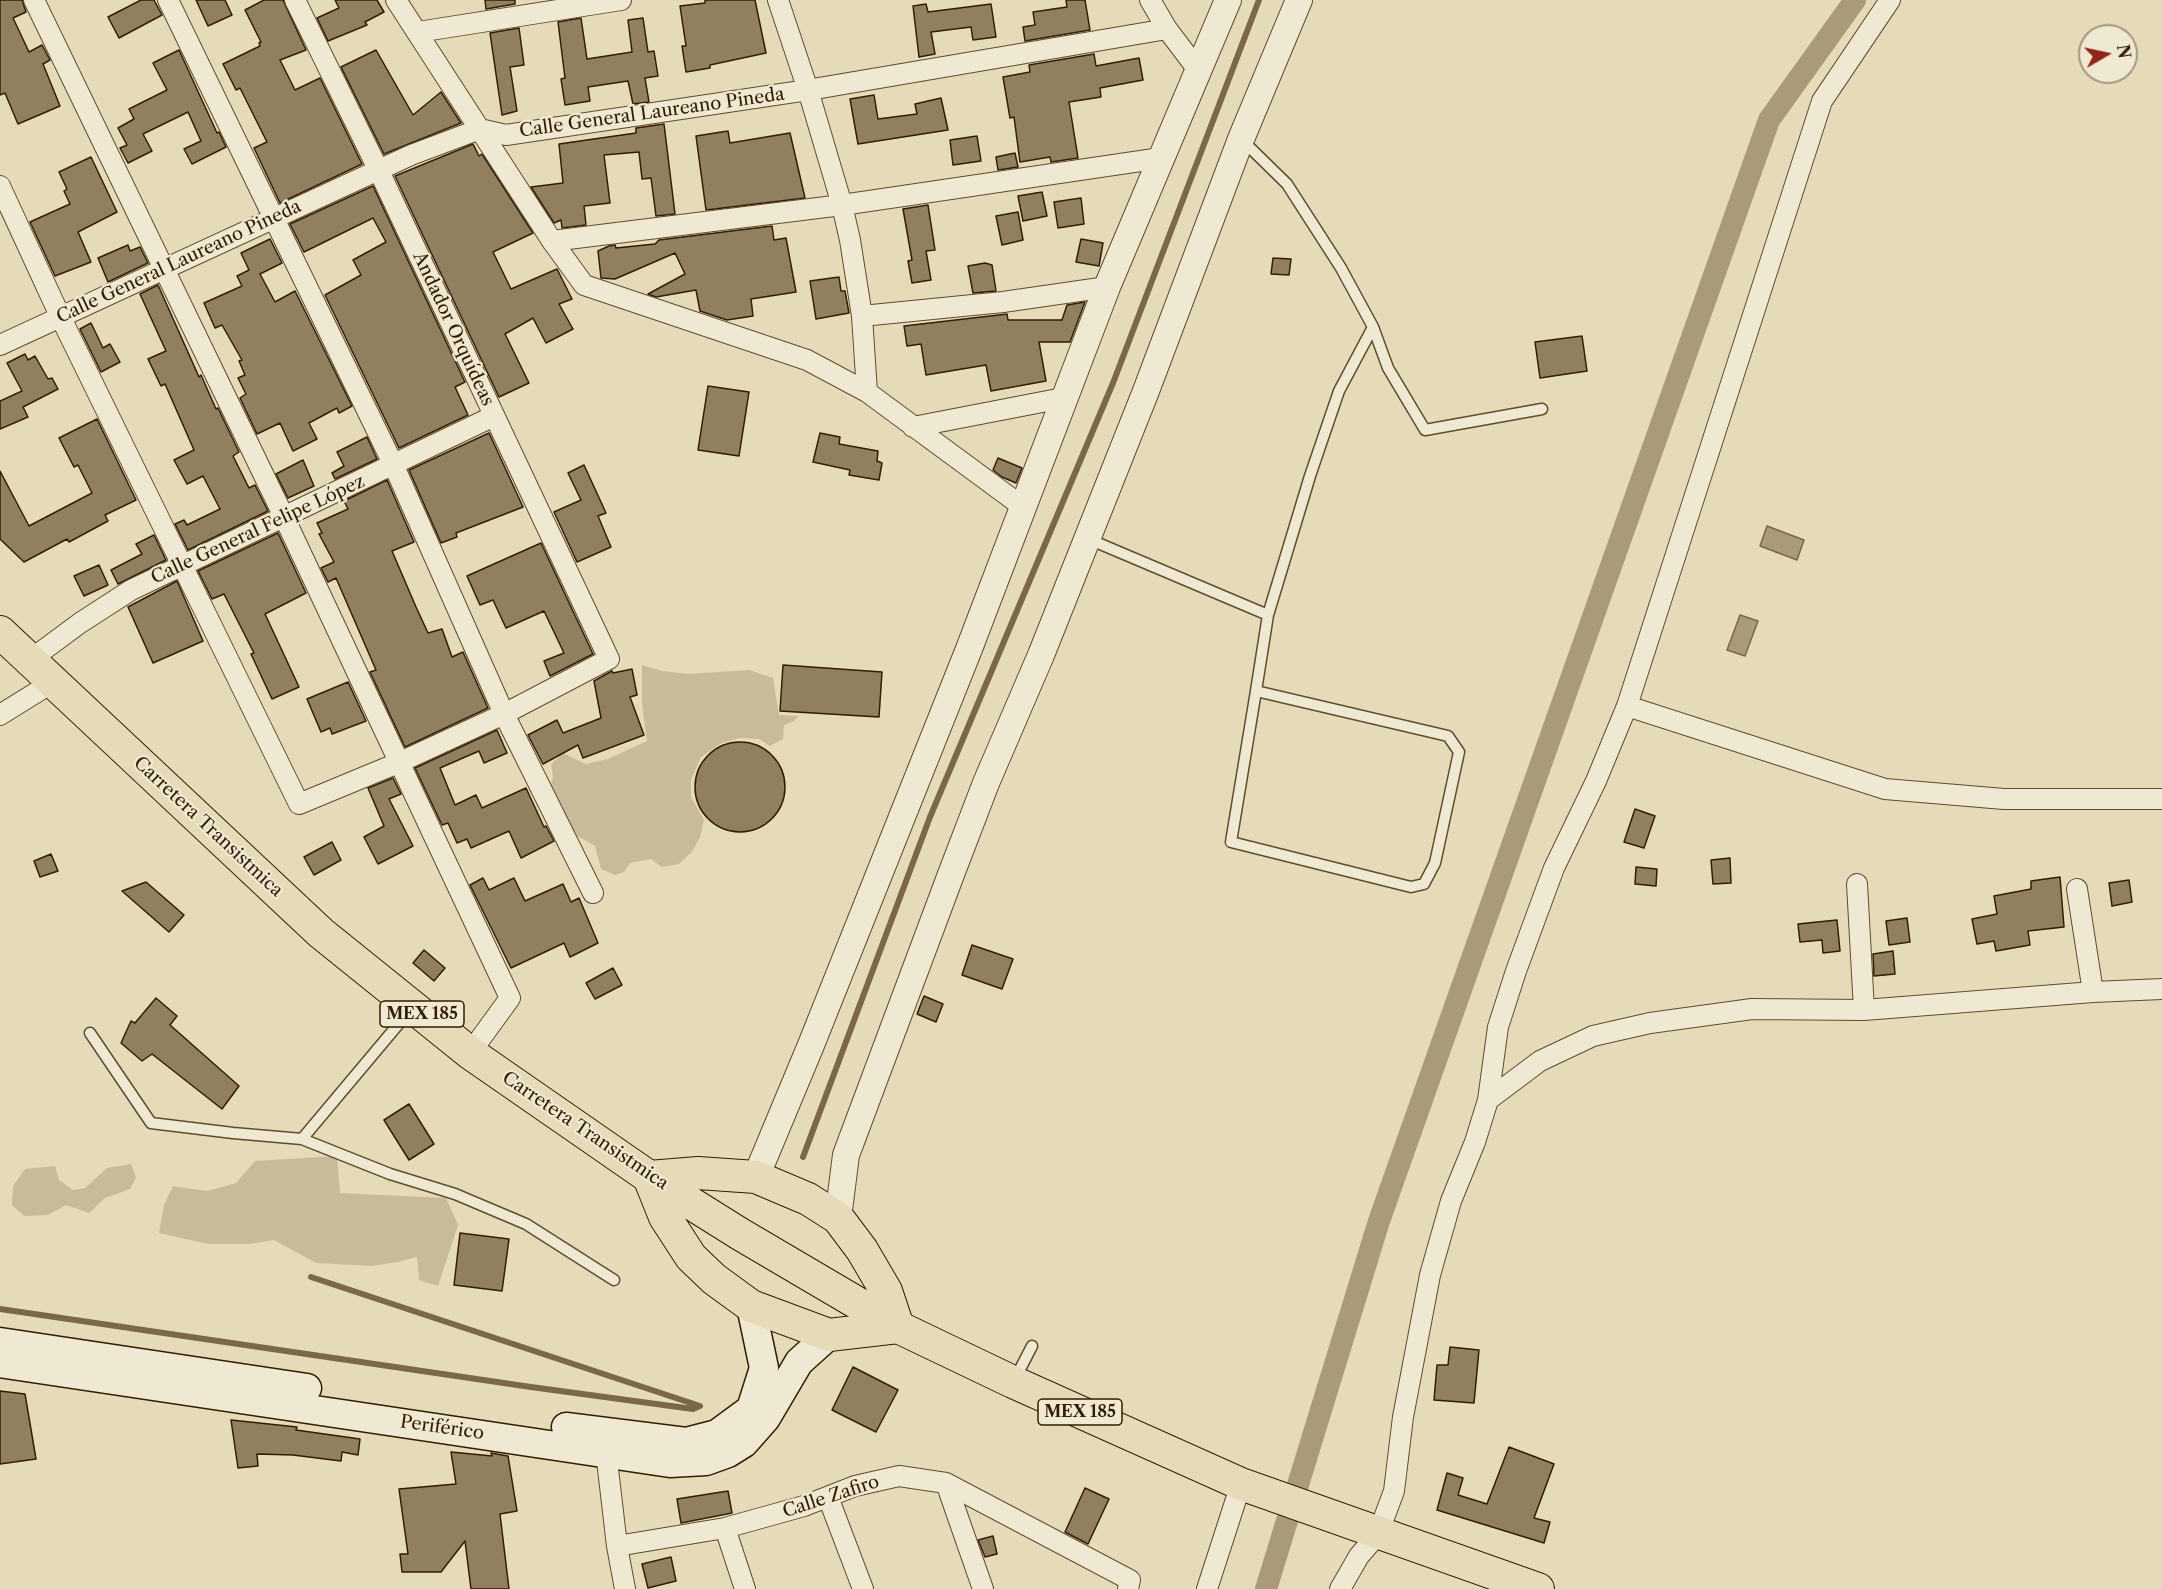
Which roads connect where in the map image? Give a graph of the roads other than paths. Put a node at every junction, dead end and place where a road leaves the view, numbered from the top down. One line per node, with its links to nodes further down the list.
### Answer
1 (34, 0): 23 (street)
2 (168, 0): 21 (street)
3 (295, 0): 18 (street, Andador Orquídeas)
4 (396, 0): 12 (street)
5 (621, 0): 12 (street)
6 (778, 0): 14 (street)
7 (1150, 0): 11 (street)
8 (1228, 0): 13 (street)
9 (1299, 0): 16 (street)
10 (1890, 0): 44 (street)
11 (1167, 29): 13 (street); 14 (street, Calle General Laureano Pineda)
12 (418, 32): 15 (street)
13 (1198, 70): 17 (street)
14 (808, 90): 15 (street, Calle General Laureano Pineda); 20 (street)
15 (480, 129): 18 (street, Calle General Laureano Pineda); 22 (street)
16 (1241, 139): 27 (lane); 37 (street)
17 (1161, 158): 20 (street); 24 (street)
18 (379, 171): 21 (street, Calle General Laureano Pineda); 32 (street, Andador Orquídeas)
19 (0, 186): 25 (street)
20 (842, 205): 22 (street); 26 (street)
21 (273, 218): 23 (street, Calle General Laureano Pineda); 34 (street)
22 (552, 241): 29 (street)
23 (164, 268): 25 (street, Calle General Laureano Pineda); 36 (street)
24 (1107, 287): 26 (street); 30 (street)
25 (60, 316): 28 (street, Calle General Laureano Pineda); 38 (street)
26 (862, 316): 29 (street)
27 (1374, 327): 31 (lane); 39 (lane)
28 (0, 345)
29 (867, 392): 33 (street)
30 (1063, 398): 33 (street); 35 (street)
31 (1542, 409)
32 (494, 416): 34 (street, Calle General Felipe López); 45 (street, Andador Orquídeas)
33 (914, 426): 35 (street)
34 (394, 466): 36 (street, Calle General Felipe López); 45 (street)
35 (1023, 507): 61 (street)
36 (284, 518): 38 (street, Calle General Felipe López); 47 (street)
37 (1086, 538): 39 (lane); 62 (street)
38 (182, 565): 41 (street, Calle General Felipe López); 47 (street)
39 (1268, 615): 43 (lane)
40 (0, 632): 41 (main road, Carretera Transistmica / MEX 185)
41 (30, 660): 42 (main road, Carretera Transistmica / MEX 185)
42 (53, 681): 46 (street); 54 (main road, Carretera Transistmica / MEX 185)
43 (1256, 691): 43 (lane)
44 (1627, 706): 48 (street); 58 (street)
45 (504, 714): 47 (street); 51 (street)
46 (0, 715)
47 (398, 763): 57 (street)
48 (2162, 799)
49 (1857, 884): 55 (street)
50 (2077, 889): 53 (street)
51 (594, 893)
52 (2162, 989): 53 (street)
53 (2093, 992): 55 (street)
54 (413, 1007): 57 (main road, Carretera Transistmica / MEX 185); 59 (lane)
55 (1864, 1010): 58 (street)
56 (90, 1032): 59 (lane)
57 (470, 1053): 60 (main road, Carretera Transistmica / MEX 185)
58 (1488, 1100): 77 (street)
59 (302, 1138): 63 (lane)
60 (649, 1177): 61 (main road); 64 (main road); 65 (main road, Carretera Transistmica / MEX 185)
61 (756, 1177): 62 (main road)
62 (838, 1218): 65 (main road)
63 (614, 1280)
64 (751, 1306): 66 (main road); 71 (main road, Periférico)
65 (898, 1327): 66 (main road); 70 (main road, Carretera Transistmica / MEX 185)
66 (829, 1335): 71 (main road, Periférico)
67 (0, 1342): 71 (main road, Periférico)
68 (1032, 1346): 70 (lane)
69 (0, 1363): 72 (main road, Periférico)
70 (1013, 1382): 74 (main road, Carretera Transistmica / MEX 185)
71 (722, 1444): 72 (main road, Periférico)
72 (606, 1452): 78 (street)
73 (946, 1483): 75 (street, Calle Zafiro); 79 (street, Calle Zafiro); 83 (street)
74 (1252, 1489): 77 (main road, MEX 185); 84 (street)
75 (828, 1497): 76 (street, Calle Zafiro); 82 (street)
76 (725, 1528): 78 (street, Calle Zafiro); 81 (street)
77 (1378, 1534): 85 (street); 86 (main road, MEX 185)
78 (617, 1546): 80 (street)
79 (1129, 1584)
80 (625, 1589)
81 (745, 1589)
82 (863, 1589)
83 (983, 1589)
84 (1207, 1589)
85 (1340, 1589)
86 (1538, 1589)

